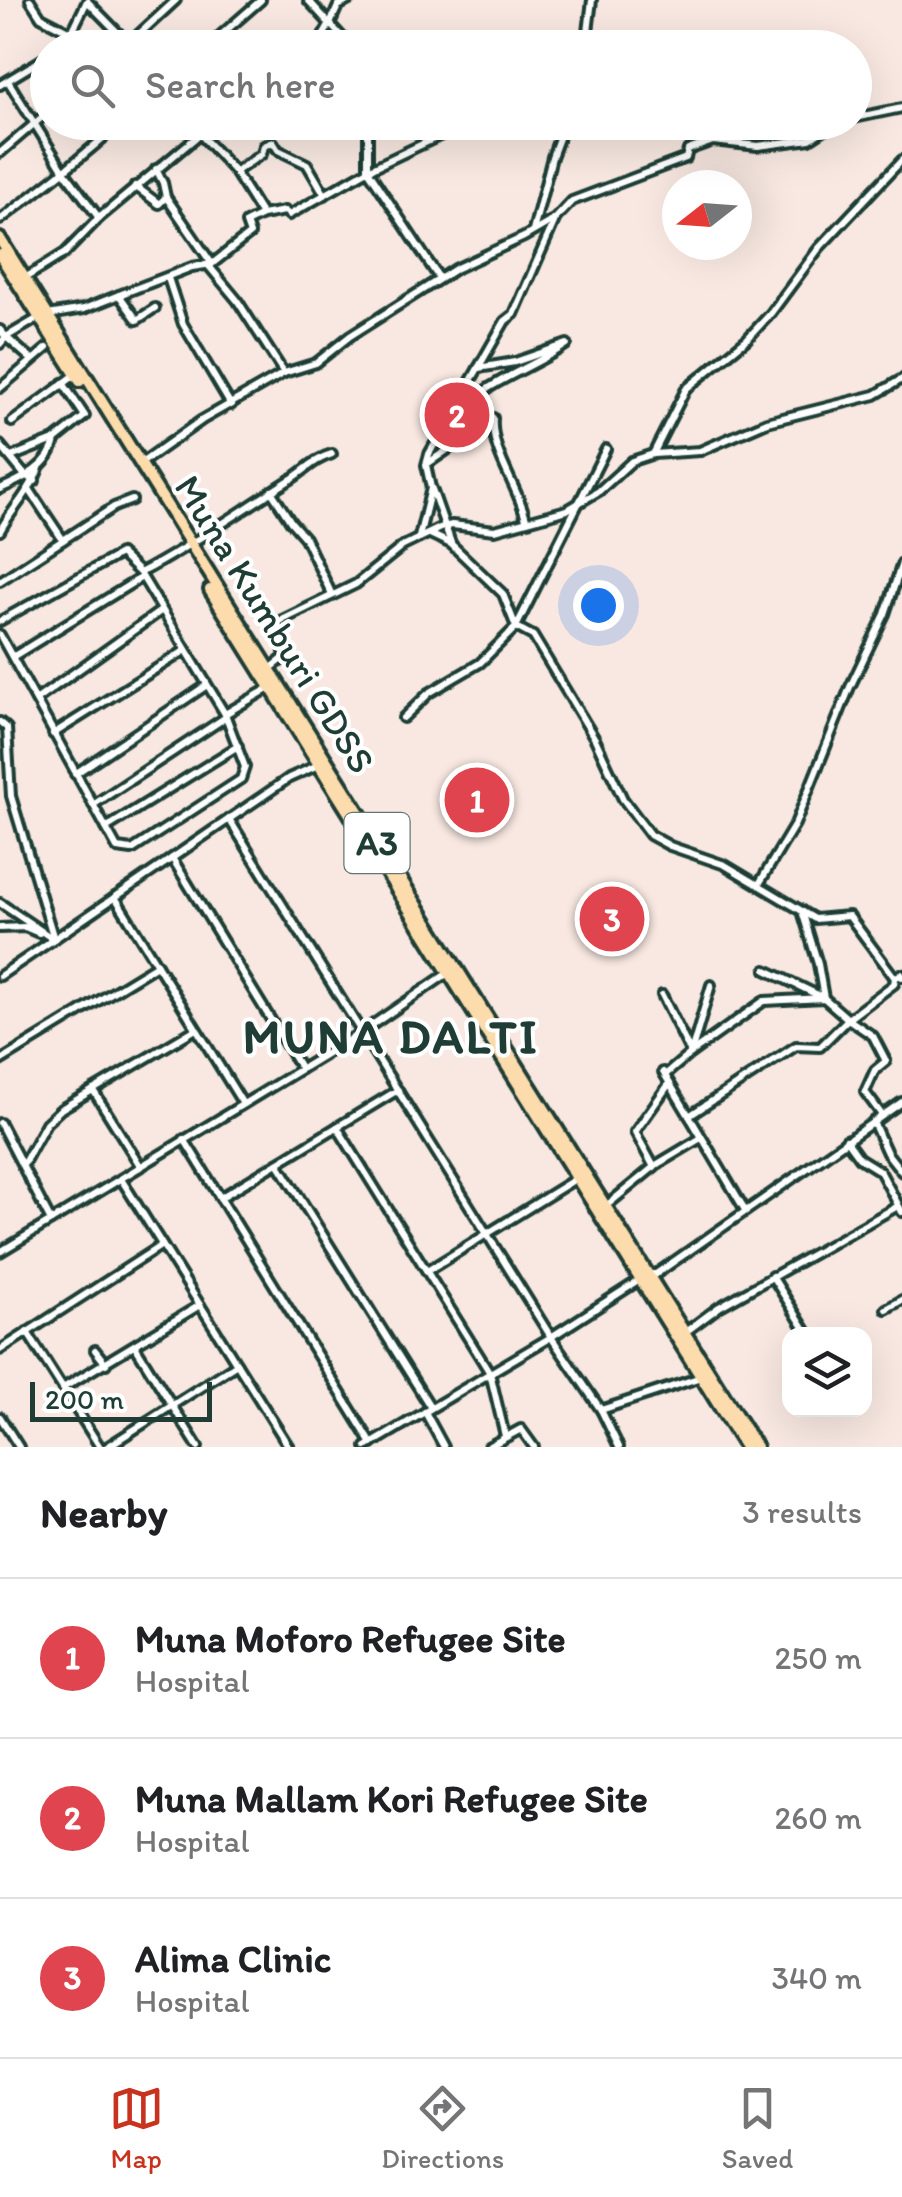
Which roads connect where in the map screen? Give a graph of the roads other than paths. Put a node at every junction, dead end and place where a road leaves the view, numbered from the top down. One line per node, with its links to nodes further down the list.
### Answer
1 (30, 0): 9 (street)
2 (87, 0): 10 (street); 11 (street)
3 (261, 0): 13 (street)
4 (308, 0): 8 (street)
5 (592, 0): 16 (street)
6 (176, 1): 12 (street)
7 (346, 1): 8 (street)
8 (330, 24): 14 (street); 15 (street)
9 (66, 30)
10 (73, 30)
11 (114, 30)
12 (146, 30)
13 (227, 30)
14 (326, 30)
15 (335, 30)
16 (588, 30)
17 (30, 67): 18 (street)
18 (8, 80): 19 (street); 21 (street)
19 (0, 85)
20 (902, 108): 22 (street)
21 (30, 113)
22 (872, 114)
23 (30, 127): 32 (street)
24 (46, 140): 36 (street)
25 (104, 140): 36 (street)
26 (186, 140): 34 (street)
27 (208, 140): 37 (street)
28 (368, 140): 35 (street)
29 (431, 140): 35 (street)
30 (558, 140): 45 (street)
31 (803, 140): 43 (street)
32 (0, 153)
33 (902, 160): 73 (street)
34 (156, 169): 38 (street); 40 (street)
35 (368, 170): 39 (street); 51 (street)
36 (64, 171): 42 (street); 44 (street)
37 (234, 172): 39 (street); 41 (street)
38 (135, 186): 40 (street); 42 (street)
39 (326, 195): 41 (street)
40 (166, 197): 48 (street)
41 (262, 215): 48 (street)
42 (99, 218): 49 (street)
43 (555, 219): 45 (street); 58 (street)
44 (0, 220)
45 (532, 232): 51 (street)
46 (0, 239): 49 (highway, Muna Kumburi GDSS / A3)
47 (0, 255): 54 (highway, Muna Kumburi GDSS / A3)
48 (210, 264): 50 (street); 60 (street)
49 (24, 278): 54 (highway, Muna Kumburi GDSS / A3)
50 (168, 278): 52 (street); 66 (street)
51 (440, 278): 60 (street)
52 (119, 295): 53 (street); 54 (street)
53 (155, 308)
54 (43, 316): 55 (street); 59 (highway, Muna Kumburi GDSS / A3); 75 (highway, Muna Kumburi GDSS / A3)
55 (2, 337): 57 (street)
56 (47, 348): 57 (street)
57 (31, 359): 63 (street)
58 (478, 368): 64 (street); 65 (street)
59 (76, 374): 62 (street); 92 (highway, Muna Kumburi GDSS / A3)
60 (284, 374): 66 (street)
61 (902, 380): 73 (street)
62 (63, 383): 67 (street); 69 (street)
63 (0, 388)
64 (472, 400): 65 (street); 68 (street)
65 (459, 402): 76 (street)
66 (231, 404): 75 (street)
67 (12, 422)
68 (482, 426): 76 (street); 85 (street)
69 (55, 440): 74 (street); 77 (street)
70 (0, 445): 74 (street)
71 (606, 449): 84 (street)
72 (332, 454): 82 (street)
73 (653, 454): 84 (street)
74 (11, 457): 78 (street)
75 (140, 464): 92 (highway, Muna Kumburi GDSS / A3)
76 (426, 465): 80 (street)
77 (40, 467): 78 (street); 79 (street)
78 (25, 474): 79 (street); 81 (street)
79 (32, 485): 87 (street); 90 (street)
80 (431, 488): 86 (street); 89 (street)
81 (0, 490)
82 (271, 491): 92 (street); 97 (street)
83 (132, 500): 90 (street)
84 (577, 504): 85 (street); 100 (street)
85 (526, 519): 86 (street)
86 (446, 526): 88 (street); 91 (street)
87 (0, 531)
88 (429, 533): 89 (street); 91 (street)
89 (419, 538): 97 (street)
90 (62, 540): 96 (street)
91 (452, 544): 100 (street)
92 (188, 548): 95 (street); 104 (highway, Muna Kumburi GDSS / A3); 106 (highway, Muna Kumburi GDSS / A3)
93 (902, 563): 119 (street)
94 (0, 569): 96 (street)
95 (141, 575): 98 (street); 99 (street); 103 (street)
96 (3, 579)
97 (332, 596): 104 (street)
98 (162, 610): 102 (street); 107 (street)
99 (0, 621)
100 (516, 627): 109 (street); 119 (street)
101 (0, 635): 103 (street)
102 (186, 650): 105 (street); 111 (street)
103 (14, 656): 107 (street)
104 (268, 670): 160 (highway, Muna Kumburi GDSS / A3)
105 (207, 685): 108 (street); 114 (street)
106 (270, 687): 108 (street); 113 (highway, Muna Kumburi GDSS / A3)
107 (36, 700): 111 (street)
108 (226, 716): 112 (street); 115 (street)
109 (403, 718)
110 (0, 722): 124 (street)
111 (54, 734): 114 (street)
112 (238, 746): 117 (street); 117 (street)
113 (318, 765): 116 (street); 127 (highway, Muna Kumburi GDSS / A3)
114 (74, 774): 115 (street)
115 (93, 805): 117 (street)
116 (229, 819): 118 (street); 135 (street)
117 (106, 828)
118 (172, 858): 120 (street); 138 (street)
119 (759, 884): 122 (street)
120 (115, 897): 124 (street); 125 (street)
121 (1, 903): 124 (street)
122 (802, 911): 128 (street); 132 (street)
123 (0, 928): 124 (street)
124 (54, 940): 129 (street)
125 (157, 964): 134 (street); 137 (street)
126 (766, 970): 132 (street)
127 (449, 972): 135 (street); 157 (highway, Muna Kumburi GDSS / A3)
128 (900, 974): 133 (street)
129 (0, 976)
130 (711, 985): 136 (street)
131 (662, 995): 136 (street)
132 (824, 998): 133 (street); 136 (street)
133 (848, 1019): 144 (street); 145 (street)
134 (196, 1029): 140 (street); 143 (street)
135 (362, 1032): 138 (street); 141 (street)
136 (691, 1054): 139 (street)
137 (0, 1061)
138 (301, 1069): 143 (street)
139 (666, 1077): 145 (street); 155 (street)
140 (94, 1090): 153 (street); 154 (street)
141 (398, 1090): 148 (street); 164 (street)
142 (902, 1102): 144 (street)
143 (243, 1104): 150 (street)
144 (882, 1115): 146 (street)
145 (688, 1116): 149 (street)
146 (873, 1122): 151 (street); 156 (street)
147 (0, 1123): 153 (street)
148 (337, 1127): 152 (street); 167 (street)
149 (701, 1138): 155 (street); 162 (street)
150 (184, 1140): 154 (street); 159 (street)
151 (846, 1140): 161 (street); 162 (street)
152 (278, 1163): 159 (street); 186 (street)
153 (23, 1165): 163 (street)
154 (141, 1167): 158 (street)
155 (654, 1167): 160 (street)
156 (902, 1172)
157 (578, 1178): 164 (street); 169 (highway, Muna Kumburi GDSS / A3)
158 (121, 1179): 163 (street); 165 (street)
159 (220, 1198): 191 (street)
160 (605, 1207): 169 (highway, Muna Kumburi GDSS / A3)
161 (900, 1209): 168 (street)
162 (745, 1210): 169 (street)
163 (51, 1221): 166 (street)
164 (487, 1233): 167 (street); 176 (street)
165 (162, 1245): 171 (street); 174 (street)
166 (0, 1252)
167 (427, 1271): 182 (street)
168 (772, 1276): 173 (street); 175 (street)
169 (644, 1277): 175 (highway, Muna Kumburi GDSS / A3); 176 (street); 183 (highway, Muna Kumburi GDSS / A3)
170 (902, 1300): 172 (street)
171 (200, 1305): 177 (street); 181 (street)
172 (886, 1309)
173 (804, 1327)
174 (27, 1332): 178 (street); 184 (street)
175 (684, 1333): 202 (highway, Muna Kumburi GDSS / A3)
176 (552, 1337): 182 (street); 187 (street)
177 (135, 1346): 180 (street); 185 (street)
178 (0, 1350)
179 (96, 1350): 180 (street)
180 (106, 1364): 184 (street)
181 (236, 1364): 185 (street); 196 (street)
182 (490, 1374): 186 (street); 189 (street)
183 (701, 1376): 187 (street); 201 (highway, Muna Kumburi GDSS / A3)
184 (63, 1388): 192 (street)
185 (170, 1406): 192 (street); 195 (street)
186 (428, 1410): 190 (street); 198 (street)
187 (601, 1410): 193 (street)
188 (0, 1417): 194 (street)
189 (506, 1436): 199 (street); 200 (street)
190 (382, 1438): 191 (street); 197 (street)
191 (369, 1445)
192 (109, 1446)
193 (618, 1446)
194 (19, 1447)
195 (198, 1447)
196 (289, 1447)
197 (388, 1447)
198 (444, 1447)
199 (488, 1447)
200 (534, 1447)
201 (745, 1447)
202 (756, 1447)

